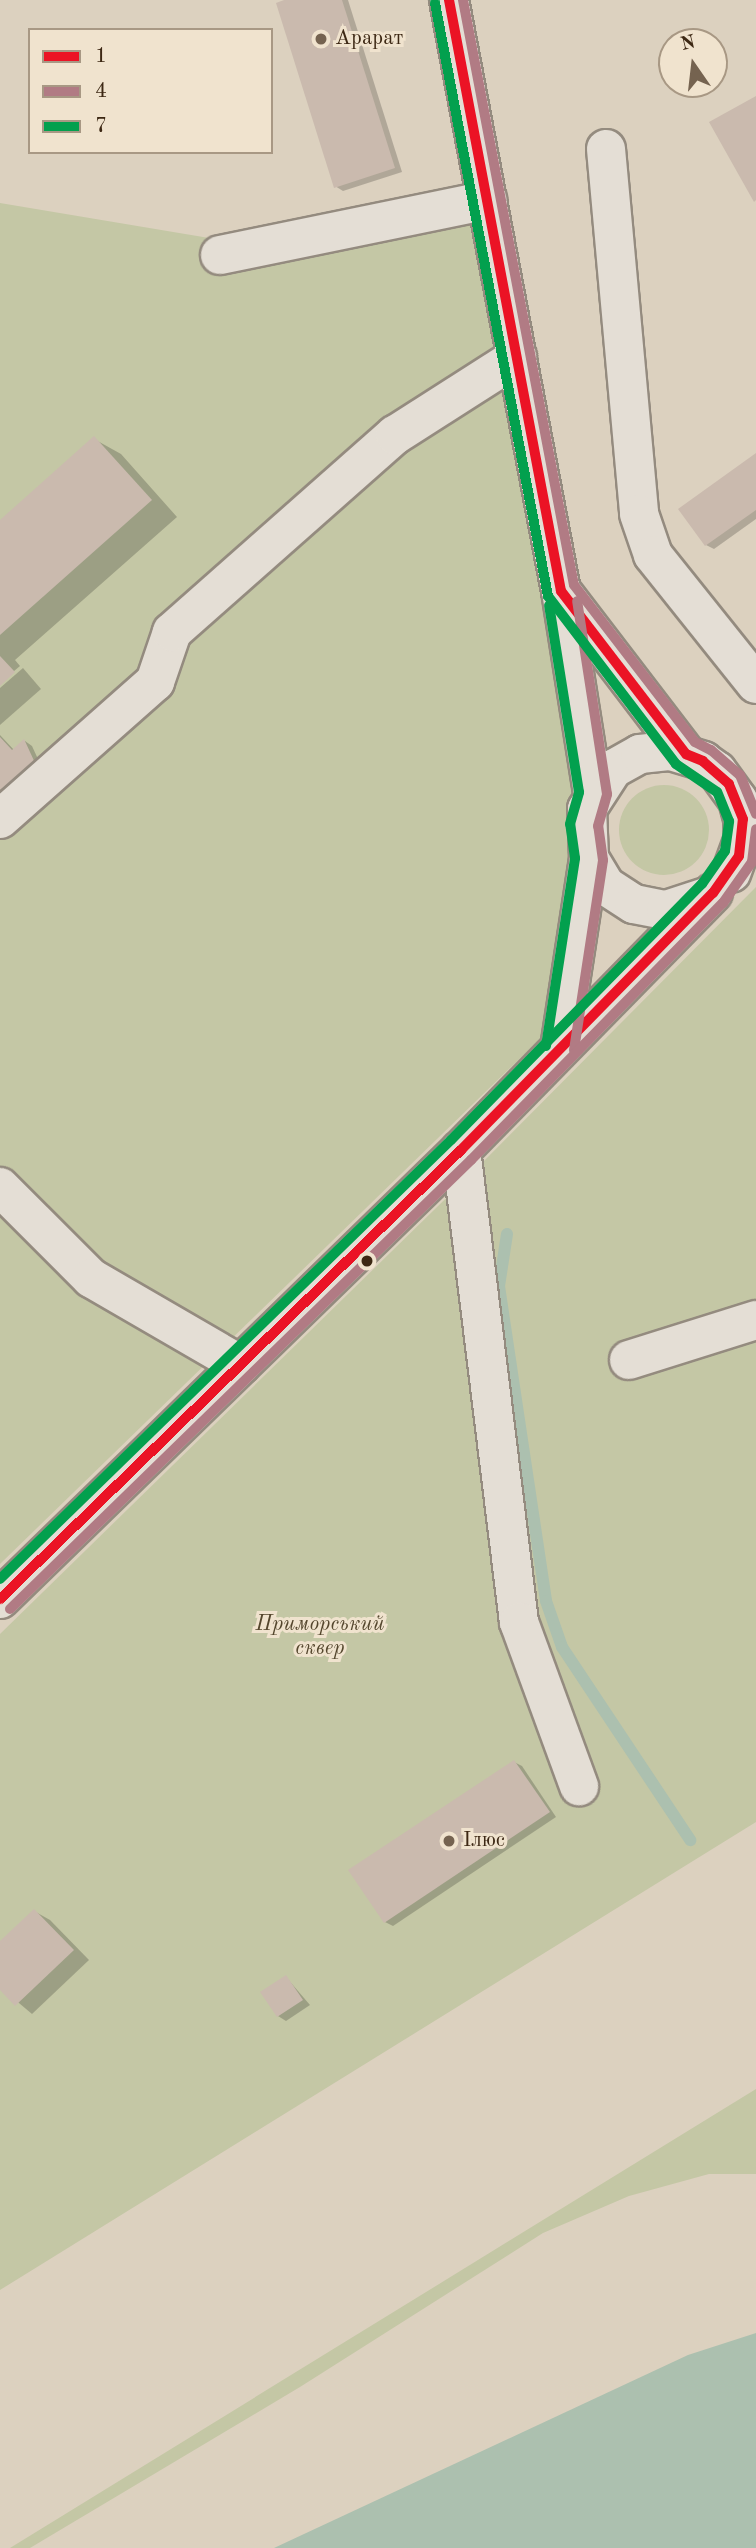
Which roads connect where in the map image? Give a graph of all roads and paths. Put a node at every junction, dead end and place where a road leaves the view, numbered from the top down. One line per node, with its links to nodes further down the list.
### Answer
1 (449, 0): 3 (street)
2 (606, 149): 7 (street)
3 (487, 200): 4 (street); 5 (street)
4 (220, 255)
5 (517, 357): 6 (street); 11 (street)
6 (561, 591): 8 (street); 10 (street)
7 (756, 684)
8 (686, 754): 9 (street); 10 (street)
9 (743, 785): 13 (street)
10 (593, 793): 12 (street)
11 (0, 819)
12 (589, 858): 13 (street); 14 (street)
13 (733, 872): 14 (street)
14 (560, 1048): 15 (street)
15 (461, 1150): 19 (street); 21 (street)
16 (0, 1187): 19 (street)
17 (756, 1320): 18 (street)
18 (629, 1360)
19 (241, 1365): 20 (street)
20 (0, 1599)
21 (579, 1786)

